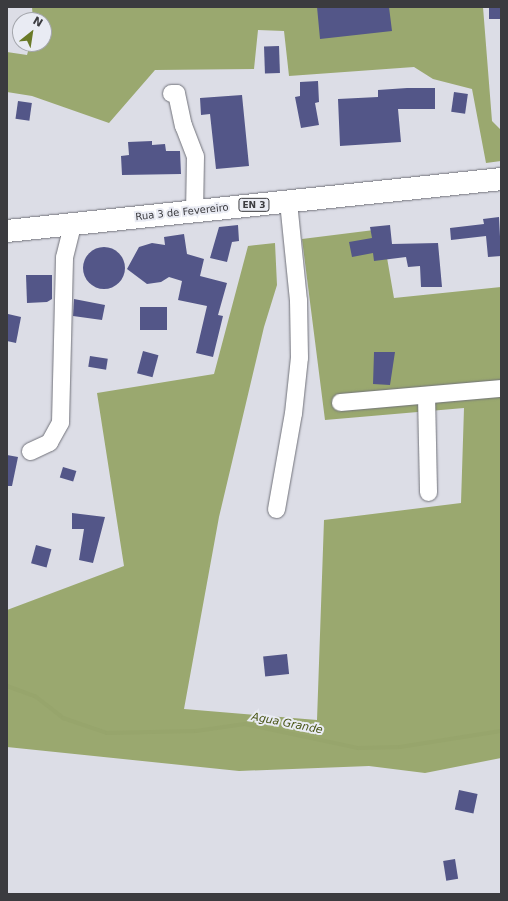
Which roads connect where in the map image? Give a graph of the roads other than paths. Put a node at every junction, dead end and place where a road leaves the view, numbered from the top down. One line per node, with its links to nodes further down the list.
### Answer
1 (171, 93): 4 (street)
2 (501, 179): 3 (main road, Rua 3 de Fevereiro / EN 3)
3 (288, 201): 4 (main road, Rua 3 de Fevereiro / EN 3); 12 (street)
4 (194, 211): 5 (main road, Rua 3 de Fevereiro / EN 3)
5 (72, 224): 6 (main road, Rua 3 de Fevereiro / EN 3); 10 (street)
6 (7, 232)
7 (501, 388): 8 (street)
8 (426, 395): 9 (street); 11 (street)
9 (340, 402)
10 (30, 451)
11 (428, 492)
12 (276, 509)

